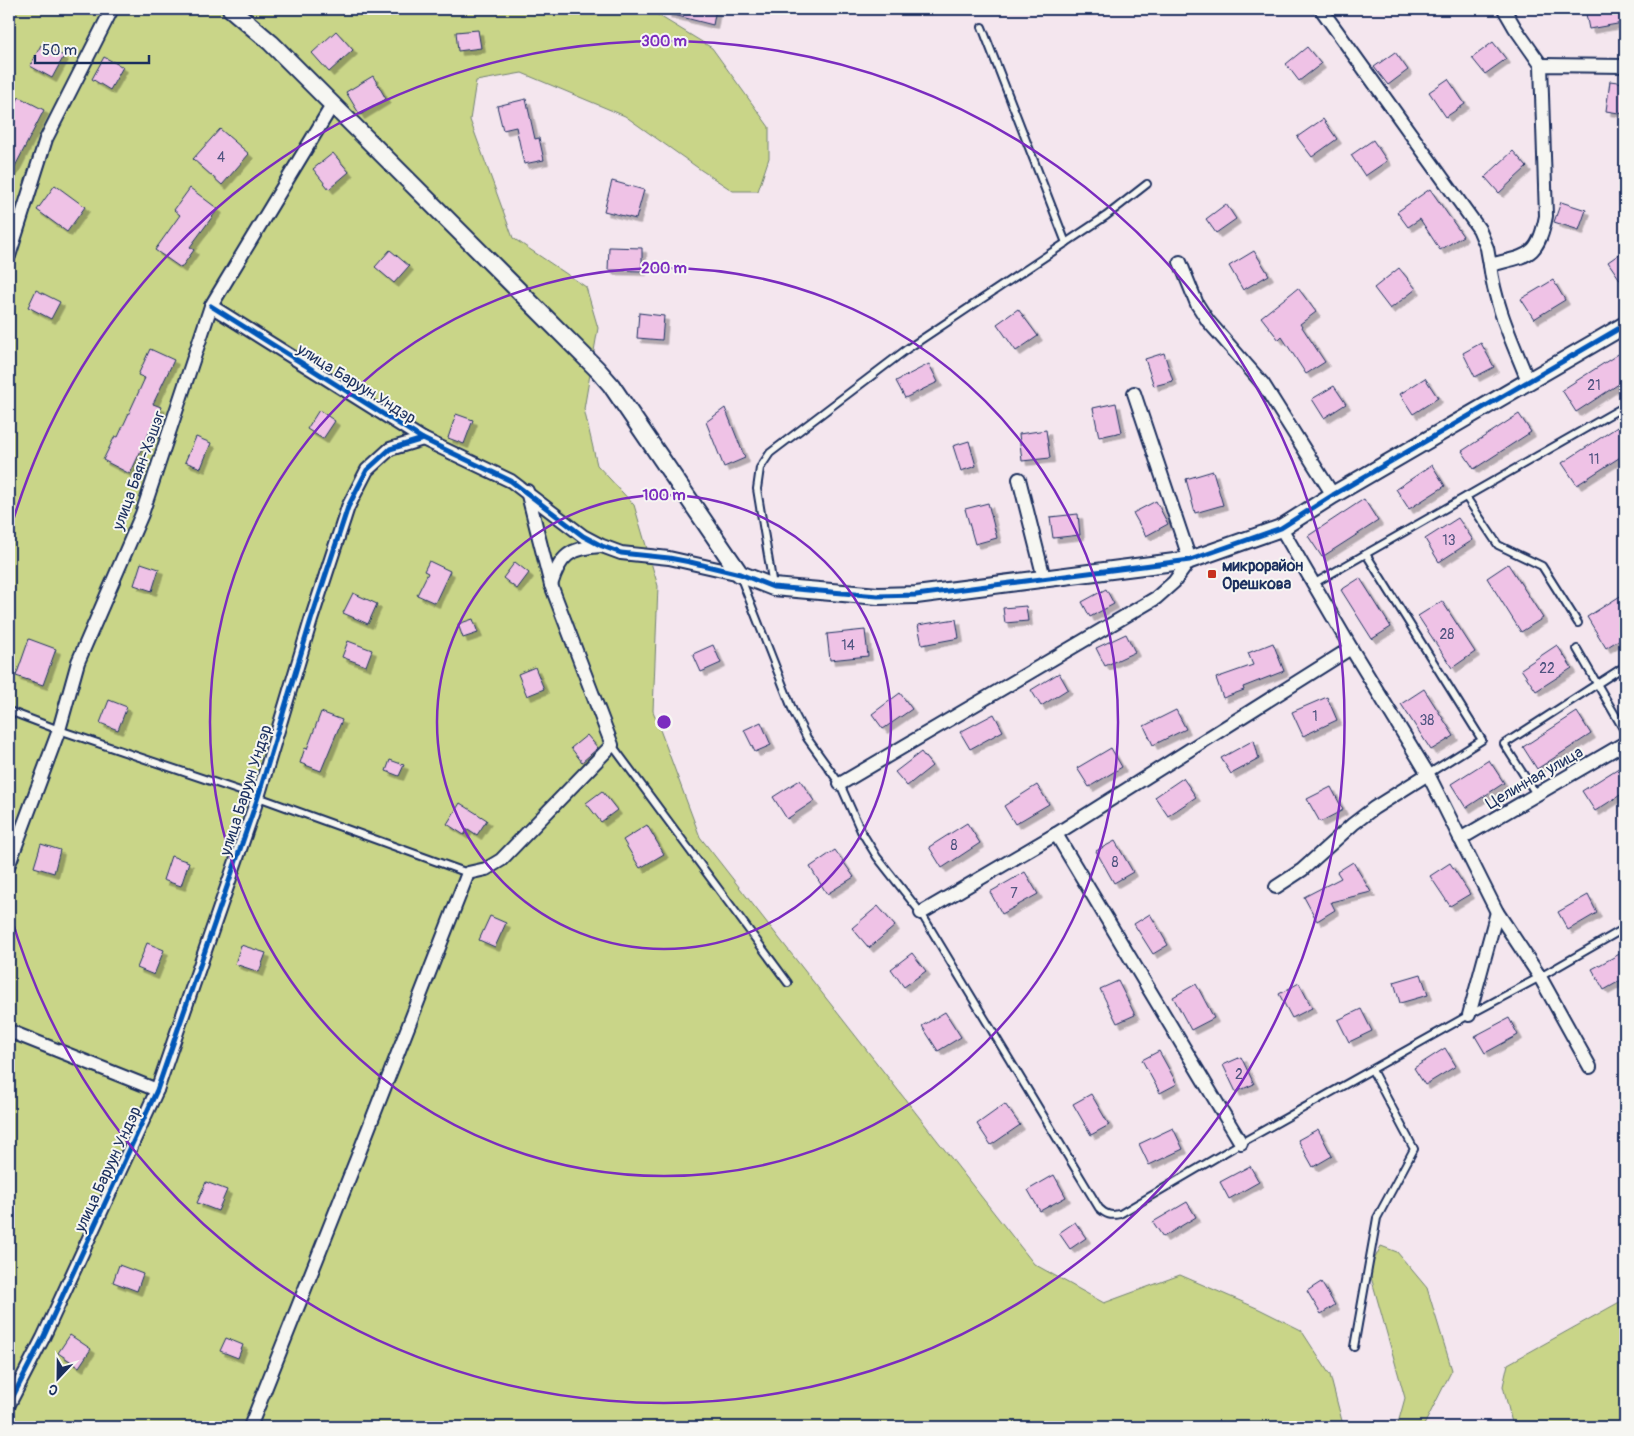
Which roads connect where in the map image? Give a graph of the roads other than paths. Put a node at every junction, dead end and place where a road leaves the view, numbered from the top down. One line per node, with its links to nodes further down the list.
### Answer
1 (112, 9): 11 (street)
2 (231, 9): 8 (street)
3 (1321, 9): 13 (street)
4 (1504, 9): 6 (street)
5 (982, 27): 10 (lane)
6 (1541, 64): 7 (street); 13 (street)
7 (1625, 66)
8 (332, 104): 14 (street, улица Баян-Хэшэг); 28 (street)
9 (1147, 184): 10 (lane)
10 (1066, 243): 32 (lane)
11 (9, 256)
12 (1180, 262): 22 (street)
13 (1490, 265): 16 (street)
14 (211, 306): 19 (street, улица Баруун Ундэр); 39 (street, улица Баян-Хэшэг)
15 (1625, 325): 16 (street)
16 (1528, 381): 22 (street)
17 (1134, 393): 27 (street)
18 (1625, 406): 23 (lane)
19 (423, 439): 21 (street); 46 (street, улица Баруун Ундэр)
20 (1019, 479): 29 (street)
21 (527, 491): 25 (street); 31 (street)
22 (1333, 495): 24 (street)
23 (1466, 497): 26 (lane); 33 (lane)
24 (1281, 528): 27 (street); 30 (street)
25 (602, 546): 28 (street); 31 (street)
26 (1366, 554): 30 (lane); 43 (lane)
27 (1190, 560): 29 (street); 44 (street)
28 (740, 574): 32 (street); 44 (lane)
29 (1044, 578): 32 (street)
30 (1313, 584): 34 (street)
31 (550, 585): 42 (street)
32 (773, 587)
33 (1578, 623)
34 (1351, 648): 43 (street); 47 (street)
35 (1577, 649): 37 (lane)
36 (1625, 666): 37 (lane)
37 (1597, 684): 40 (lane); 45 (lane)
38 (9, 711): 39 (lane)
39 (59, 730): 46 (lane); 49 (street, улица Баян-Хэшэг)
40 (1625, 732)
41 (1625, 743): 45 (street, Целинная улица)
42 (612, 745): 50 (street); 56 (lane)
43 (1428, 774): 48 (street); 51 (street)
44 (840, 784): 53 (lane)
45 (1536, 794): 48 (street, Целинная улица)
46 (258, 796): 50 (lane); 61 (street, улица Баруун Ундэр)
47 (1056, 834): 53 (street); 62 (street)
48 (1460, 839): 52 (street)
49 (9, 864)
50 (468, 873): 65 (street)
51 (1276, 887)
52 (1497, 912): 55 (street); 57 (street)
53 (921, 913): 62 (lane)
54 (1625, 928): 55 (lane)
55 (1540, 977): 57 (lane); 59 (street)
56 (788, 983)
57 (1469, 1015): 60 (lane)
58 (9, 1031): 61 (street)
59 (1590, 1067)
60 (1372, 1070): 62 (lane); 63 (lane)
61 (157, 1090): 64 (street, улица Баруун Ундэр)
62 (1241, 1143)
63 (1354, 1347)
64 (9, 1404)
65 (250, 1427)

